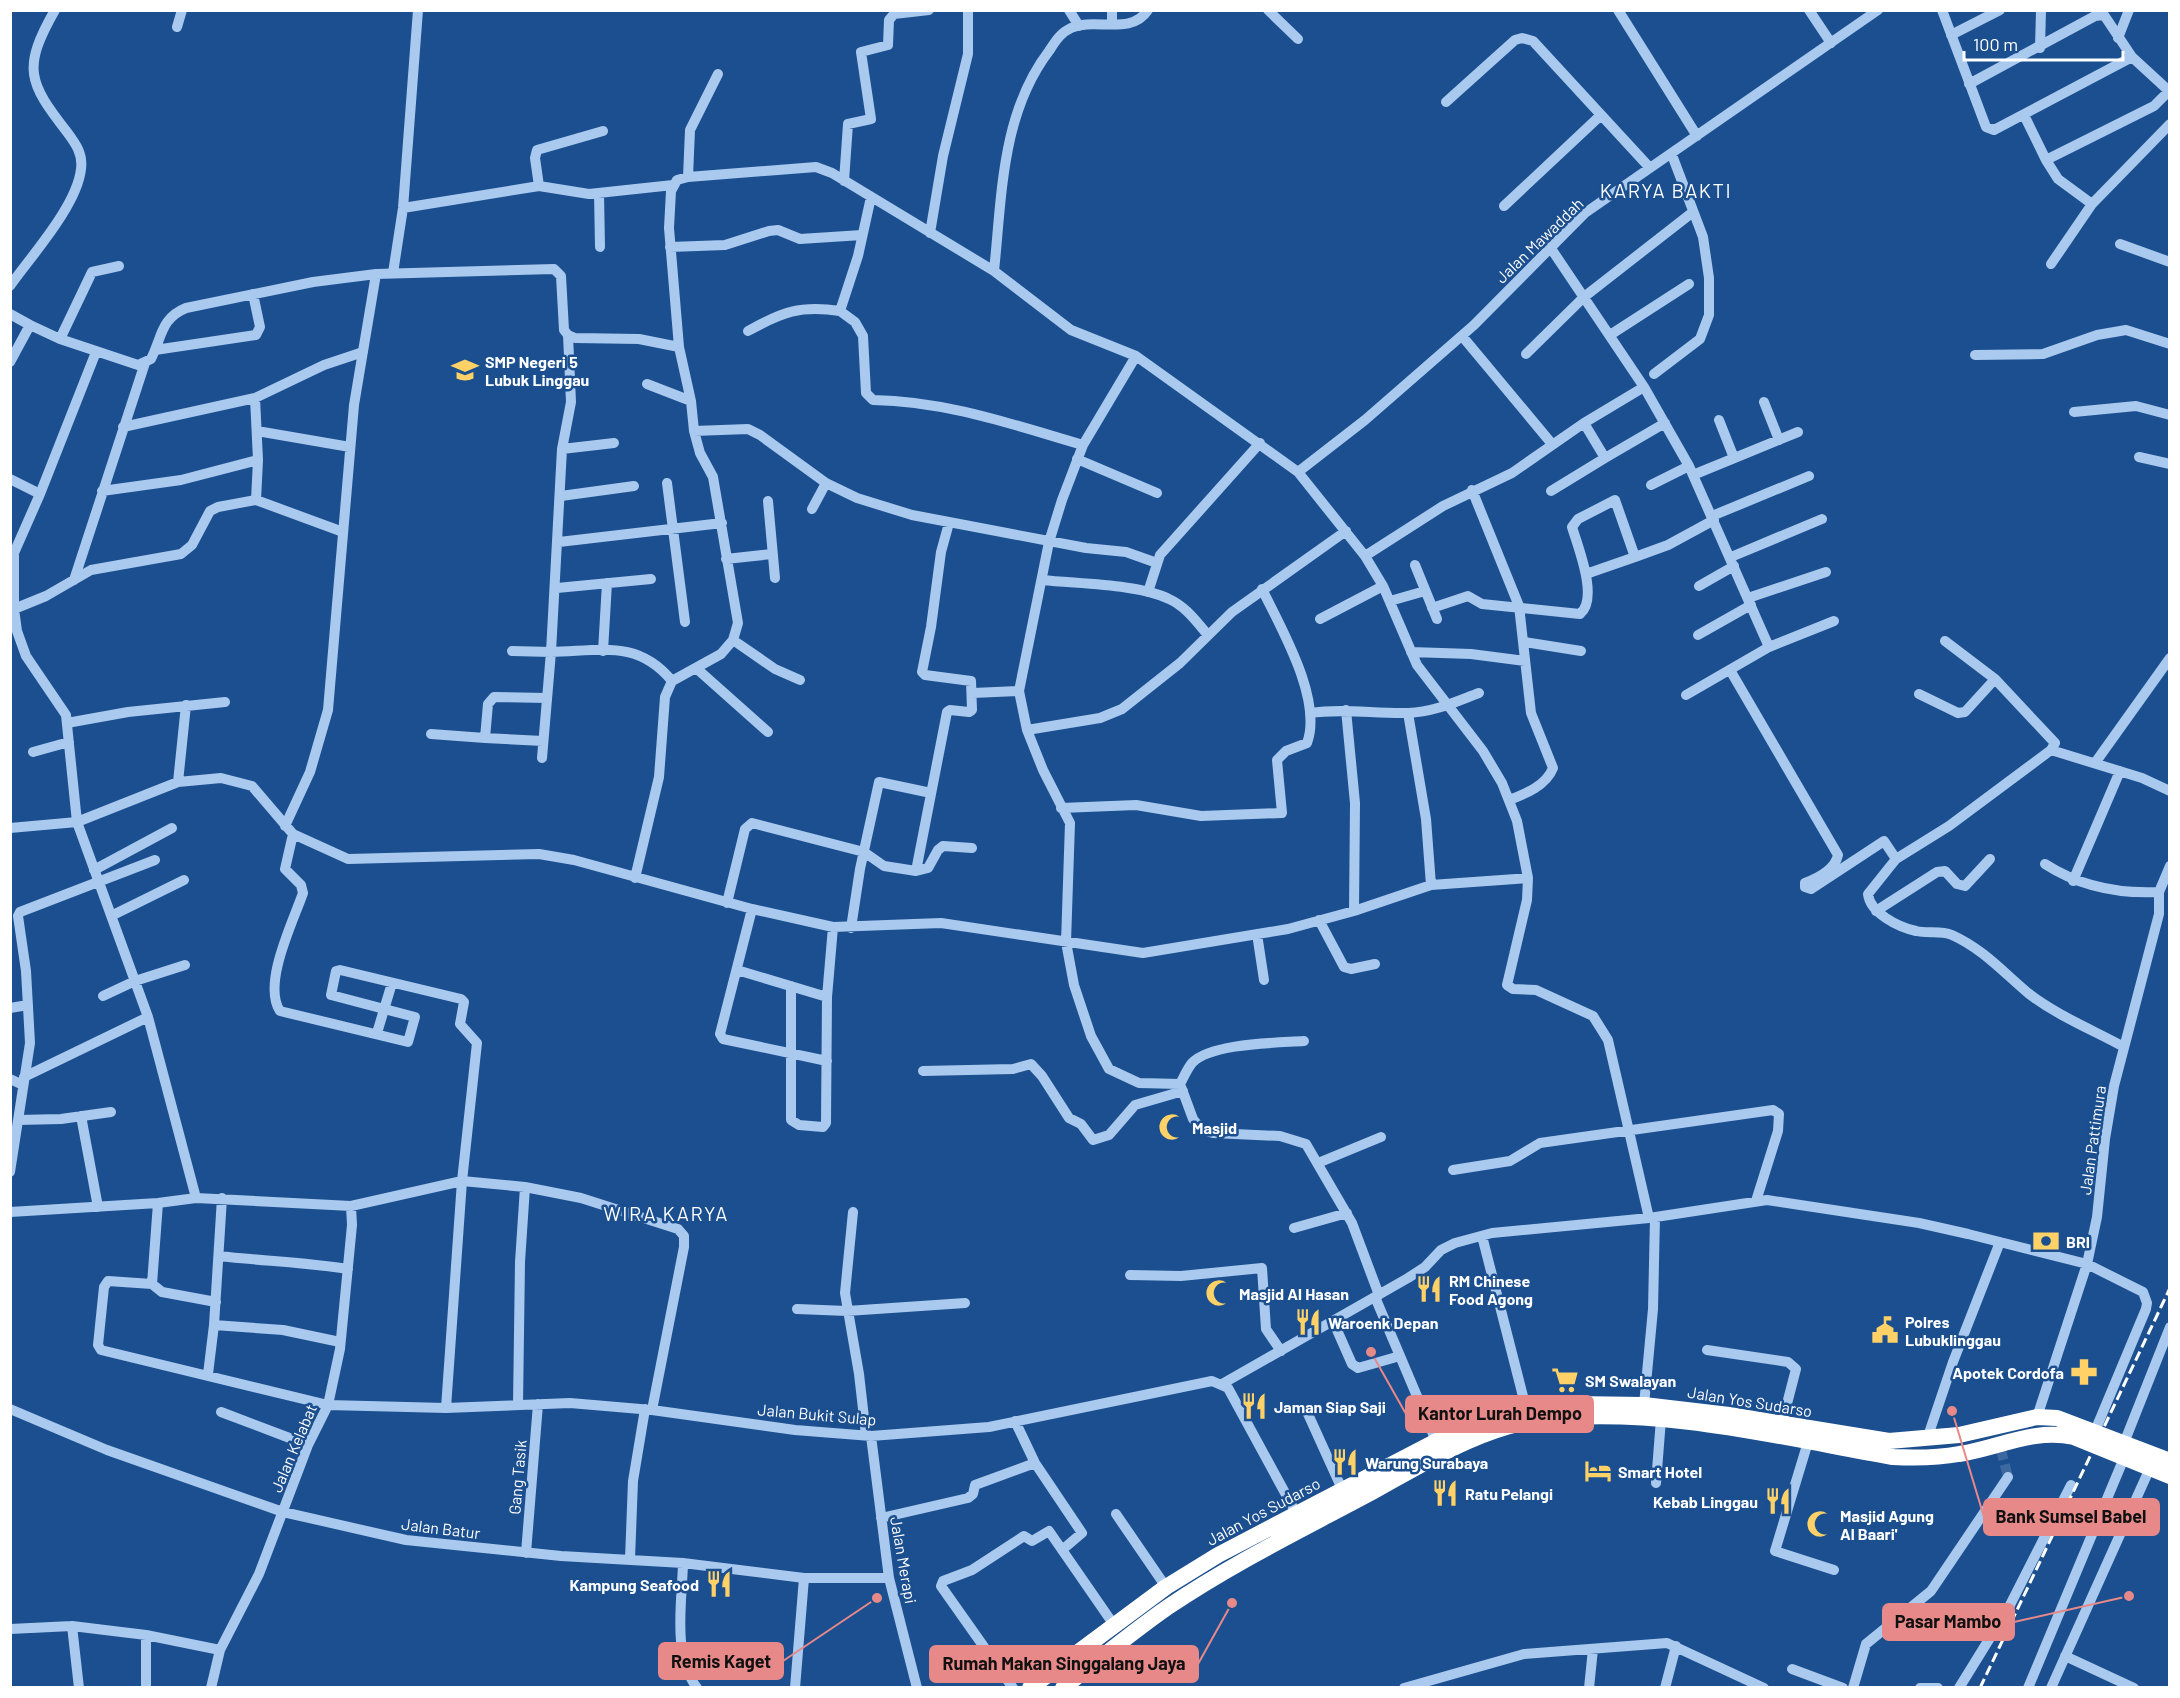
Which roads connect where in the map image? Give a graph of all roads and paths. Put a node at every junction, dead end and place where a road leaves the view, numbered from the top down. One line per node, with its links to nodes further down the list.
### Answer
1 (55, 10): 61 (street)
2 (182, 10): 19 (street)
3 (418, 10): 46 (street)
4 (929, 10): 39 (street)
5 (969, 10): 48 (street)
6 (1069, 10): 18 (street)
7 (1112, 10): 17 (street)
8 (1148, 10): 17 (street)
9 (1268, 10): 22 (street)
10 (1618, 10): 34 (street)
11 (1809, 10): 23 (street)
12 (1878, 10): 23 (street, Jalan Mawaddah)
13 (1942, 10): 20 (street)
14 (2000, 10): 20 (street)
15 (2041, 10): 24 (street)
16 (2129, 10): 21 (street)
17 (1112, 24): 18 (street)
18 (1079, 26): 57 (street)
19 (177, 27)
20 (1951, 35): 27 (street)
21 (2118, 38): 24 (street); 25 (street)
22 (1298, 39)
23 (1831, 43): 34 (street, Jalan Mawaddah)
24 (2040, 48): 27 (street)
25 (2132, 57): 28 (street); 31 (street)
26 (718, 74): 38 (street)
27 (1969, 84): 31 (street)
28 (2169, 92): 36 (street)
29 (1446, 102): 30 (street)
30 (1601, 115): 37 (street); 45 (street)
31 (2024, 115): 36 (street)
32 (2169, 124): 44 (street)
33 (603, 131): 41 (street)
34 (1697, 136): 35 (street, Jalan Mawaddah)
35 (1672, 155): 37 (street, Jalan Mawaddah); 47 (street)
36 (2046, 160): 44 (street)
37 (1650, 168): 52 (street, Jalan Mawaddah)
38 (688, 177): 39 (street); 40 (street)
39 (844, 181): 43 (street)
40 (673, 185): 42 (street); 53 (street)
41 (539, 186): 42 (street); 46 (street)
42 (599, 193): 51 (street)
43 (871, 197): 48 (street); 49 (street)
44 (2092, 204): 55 (street)
45 (1504, 206)
46 (403, 208): 58 (street)
47 (1694, 212): 63 (street); 82 (street)
48 (930, 233): 57 (street)
49 (862, 235): 53 (street); 64 (street)
50 (2120, 244): 54 (street)
51 (600, 247)
52 (1550, 247): 63 (street); 70 (street, Jalan Mawaddah)
53 (670, 248): 73 (street)
54 (2169, 262)
55 (2051, 264)
56 (119, 266): 71 (street)
57 (994, 271): 79 (street)
58 (393, 273): 59 (street); 68 (street)
59 (376, 274): 62 (street); 76 (street)
60 (1689, 284): 69 (street)
61 (10, 286)
62 (253, 294): 74 (street); 74 (street)
63 (1584, 297): 69 (street); 77 (street)
64 (840, 311): 67 (street); 101 (street)
65 (10, 314): 66 (street)
66 (30, 325): 71 (street); 80 (street)
67 (747, 331)
68 (568, 335): 73 (street); 103 (street)
69 (1610, 335): 84 (street)
70 (1462, 336): 100 (street); 111 (street, Jalan Mawaddah)
71 (60, 339): 75 (street)
72 (2169, 344): 78 (street)
73 (679, 347): 86 (street)
74 (155, 350): 81 (street)
75 (96, 352): 81 (street); 122 (street)
76 (363, 352): 85 (street); 102 (street)
77 (1526, 354)
78 (1976, 355)
79 (1136, 356): 99 (street); 101 (street)
80 (10, 362)
81 (145, 363): 93 (street)
82 (1653, 374)
83 (647, 384): 86 (street)
84 (1644, 387): 91 (street); 92 (street)
85 (255, 398): 93 (street); 94 (street)
86 (691, 401): 95 (street)
87 (1764, 402): 97 (street)
88 (2074, 412): 89 (street)
89 (2169, 415)
90 (1719, 420): 106 (street)
91 (1584, 423): 100 (street); 105 (street)
92 (1665, 423): 105 (street); 110 (street)
93 (123, 427): 119 (street)
94 (257, 431): 102 (street); 108 (street)
95 (694, 431): 115 (street); 129 (street)
96 (1798, 432): 97 (street)
97 (1779, 440): 106 (street)
98 (614, 443): 103 (street)
99 (1260, 443): 111 (street); 142 (street)
100 (1552, 444): 118 (street)
101 (1083, 445): 107 (street)
102 (350, 447): 133 (street)
103 (562, 449): 123 (street)
104 (2139, 457): 109 (street)
105 (1605, 458): 120 (street)
106 (1734, 458): 110 (street)
107 (1077, 459): 121 (street); 135 (street)
108 (258, 460): 119 (street); 124 (street)
109 (2169, 464)
110 (1691, 470): 117 (street); 127 (street)
111 (1298, 472): 132 (street)
112 (1809, 476): 127 (street)
113 (10, 479): 122 (street)
114 (667, 483): 131 (street)
115 (826, 483): 126 (street); 130 (street)
116 (634, 486): 123 (street)
117 (1651, 486)
118 (1472, 490): 138 (street); 160 (street)
119 (102, 491): 148 (street)
120 (1551, 491)
121 (1157, 493)
122 (40, 494): 136 (street)
123 (561, 496): 134 (street)
124 (256, 501): 133 (street); 148 (street)
125 (768, 501): 137 (street)
126 (812, 509)
127 (1713, 518): 139 (street); 141 (street)
128 (1822, 519): 141 (street)
129 (722, 523): 131 (street); 140 (street)
130 (949, 523): 135 (street); 186 (street)
131 (674, 528): 134 (street); 166 (street)
132 (1346, 531): 138 (street); 154 (street)
133 (343, 532): 217 (street)
134 (559, 542): 153 (street)
135 (1049, 542): 142 (street); 149 (street)
136 (13, 551): 157 (street)
137 (772, 554): 140 (street); 146 (street)
138 (1365, 556): 151 (street)
139 (1635, 557): 145 (street); 145 (street)
140 (726, 559): 169 (street)
141 (1732, 562): 152 (street); 159 (street)
142 (1157, 563): 156 (street)
143 (1415, 565): 155 (street)
144 (1826, 572): 159 (street)
145 (1586, 574): 160 (street)
146 (774, 578)
147 (651, 579): 150 (street)
148 (74, 580): 162 (street)
149 (1043, 580): 156 (street); 185 (street)
150 (608, 583): 153 (street); 174 (street)
151 (1383, 586): 158 (street); 163 (street)
152 (1699, 586)
153 (557, 588): 176 (street)
154 (1262, 590): 167 (street); 195 (street)
155 (1425, 591): 158 (street); 161 (street)
156 (1148, 592): 167 (street)
157 (12, 596): 162 (street)
158 (1390, 600): 177 (street)
159 (1750, 601): 168 (street); 172 (street)
160 (1519, 606): 161 (street); 171 (street)
161 (1432, 608): 164 (street)
162 (14, 609): 197 (street)
163 (1320, 619)
164 (1437, 619)
165 (1834, 621): 172 (street)
166 (685, 622)
167 (1207, 634): 198 (street)
168 (1698, 634)
169 (733, 640): 180 (street); 183 (street)
170 (1945, 641): 182 (street)
171 (1524, 642): 175 (street); 179 (street)
172 (1769, 647): 181 (street)
173 (512, 651): 176 (street)
174 (603, 651): 176 (street); 184 (street)
175 (1581, 651)
176 (551, 652): 190 (street)
177 (1411, 652): 179 (street); 193 (street)
178 (2169, 658): 207 (street)
179 (1525, 661): 212 (street)
180 (696, 668): 184 (street); 199 (street)
181 (1730, 670): 189 (street); 220 (street)
182 (1995, 679): 188 (street); 204 (street)
183 (800, 680)
184 (672, 681): 227 (street)
185 (1019, 691): 186 (street); 198 (street)
186 (972, 693): 211 (street)
187 (1479, 693): 193 (street)
188 (1919, 694)
189 (1686, 695)
190 (547, 698): 201 (street); 202 (street)
191 (225, 702): 192 (street)
192 (186, 705): 197 (street); 209 (street)
193 (1450, 706): 196 (street); 212 (street)
194 (1346, 710): 195 (street); 196 (street); 236 (street)
195 (1310, 713): 213 (street)
196 (1408, 713): 232 (street)
197 (67, 723): 203 (street)
198 (1027, 730): 213 (street)
199 (768, 732)
200 (431, 734): 201 (street)
201 (485, 738): 202 (street)
202 (543, 741): 206 (street)
203 (69, 742): 205 (street); 214 (street)
204 (2051, 750): 207 (street); 220 (street)
205 (33, 752)
206 (542, 758)
207 (2095, 763): 208 (street)
208 (2120, 771): 210 (street); 230 (street)
209 (178, 782): 214 (street); 217 (street)
210 (2169, 791)
211 (931, 793): 219 (street); 226 (street)
212 (1509, 800): 228 (street)
213 (1061, 808): 243 (street)
214 (77, 822): 215 (street); 225 (street)
215 (10, 828)
216 (172, 828): 225 (street)
217 (289, 830): 227 (street); 257 (street)
218 (972, 848): 226 (street)
219 (864, 852): 226 (street); 234 (street); 241 (street)
220 (1896, 859): 237 (street)
221 (1990, 859): 237 (street)
222 (155, 860): 231 (street)
223 (2045, 864): 230 (street)
224 (2169, 866): 233 (street, Jalan Pattimura)
225 (94, 870): 231 (street)
226 (916, 871)
227 (635, 878): 234 (street)
228 (1528, 878): 232 (street); 269 (street)
229 (184, 880): 238 (street)
230 (2073, 881): 233 (street)
231 (100, 884): 238 (street); 253 (street)
232 (1431, 885): 236 (street)
233 (2159, 892): 259 (street, Jalan Pattimura)
234 (727, 903): 235 (street)
235 (752, 909): 240 (street); 246 (street)
236 (1354, 911): 239 (street)
237 (1876, 911): 259 (street)
238 (113, 915): 248 (street)
239 (1319, 920): 242 (street); 244 (street)
240 (833, 927): 241 (street); 252 (street)
241 (851, 928): 243 (street)
242 (1257, 934): 243 (street); 247 (street)
243 (1066, 942): 265 (street)
244 (1375, 964)
245 (185, 965): 248 (street)
246 (737, 970): 250 (street); 260 (street)
247 (1264, 980)
248 (135, 981): 251 (street); 256 (street)
249 (392, 983): 255 (street); 255 (street); 274 (street)
250 (791, 986): 252 (street); 260 (street)
251 (103, 996)
252 (827, 997): 261 (street)
253 (28, 1005): 254 (street); 264 (street)
254 (10, 1008)
255 (384, 1009): 257 (street); 257 (street)
256 (148, 1017): 264 (street); 276 (street)
257 (377, 1033)
258 (1304, 1041): 265 (street)
259 (2124, 1047): 290 (street, Jalan Pattimura)
260 (792, 1055): 261 (street); 261 (street)
261 (827, 1061)
262 (923, 1071): 265 (street)
263 (10, 1079): 264 (street)
264 (24, 1081): 268 (street)
265 (1183, 1090): 271 (street)
266 (111, 1112): 267 (street)
267 (81, 1116): 268 (street); 281 (street)
268 (18, 1120): 273 (street)
269 (1630, 1131): 272 (street); 278 (street); 285 (street)
270 (1381, 1137): 271 (street)
271 (1318, 1163): 284 (street)
272 (1453, 1170)
273 (10, 1172)
274 (462, 1181): 275 (street); 280 (street); 312 (street)
275 (525, 1187): 311 (street); 315 (street)
276 (196, 1198): 277 (street); 279 (street)
277 (222, 1198): 280 (street); 289 (street)
278 (1756, 1201): 285 (street); 288 (street)
279 (158, 1203): 281 (street); 293 (street)
280 (351, 1206): 291 (street, Jalan Kelabat)
281 (98, 1207): 282 (street)
282 (10, 1212)
283 (853, 1212): 298 (street, Jalan Merapi)
284 (1347, 1213): 286 (street); 294 (street)
285 (1652, 1217): 287 (street); 310 (street)
286 (1294, 1228)
287 (1482, 1236): 294 (street); 313 (street)
288 (2000, 1242): 290 (street); 326 (street)
289 (219, 1256): 291 (street); 295 (street)
290 (2087, 1264): 319 (street, Jalan Pattimura); 323 (street)
291 (348, 1269): 302 (street, Jalan Kelabat)
292 (1130, 1275): 304 (street)
293 (152, 1284): 295 (street); 306 (street, Jalan Bukit Sulap)
294 (1377, 1296): 299 (street); 305 (street)
295 (216, 1302): 300 (street)
296 (965, 1304): 298 (street)
297 (797, 1309): 298 (street)
298 (846, 1311): 325 (street, Jalan Merapi)
299 (1333, 1321): 304 (street); 305 (street)
300 (214, 1325): 302 (street); 306 (street)
301 (2169, 1327): 331 (street)
302 (340, 1342): 309 (street, Jalan Kelabat)
303 (1707, 1350): 322 (street)
304 (1281, 1351): 307 (street)
305 (1400, 1356): 328 (street)
306 (207, 1374): 309 (street, Jalan Bukit Sulap)
307 (1222, 1384): 321 (street, Jalan Bukit Sulap); 342 (street)
308 (538, 1404): 311 (street, Jalan Bukit Sulap); 315 (street, Jalan Bukit Sulap); 347 (street, Gang Tasik)
309 (328, 1405): 312 (street, Jalan Bukit Sulap); 330 (street, Jalan Kelabat)
310 (1644, 1405): 316 (highway, Jalan Yos Sudarso); 322 (highway, Jalan Yos Sudarso)
311 (519, 1406): 312 (street, Jalan Bukit Sulap)
312 (446, 1408)
313 (1526, 1408): 316 (highway, Jalan Yos Sudarso); 328 (highway, Jalan Yos Sudarso)
314 (10, 1409): 341 (street, Jalan Batur)
315 (649, 1410): 325 (street, Jalan Bukit Sulap); 348 (street)
316 (1573, 1411): 320 (highway, Jalan Yos Sudarso); 345 (highway, Jalan Yos Sudarso)
317 (221, 1412): 330 (street)
318 (1308, 1414): 340 (street)
319 (2037, 1417): 323 (highway, Jalan Yos Sudarso); 324 (highway); 326 (highway, Jalan Yos Sudarso)
320 (1661, 1419): 329 (highway, Jalan Yos Sudarso); 338 (street)
321 (1015, 1422): 325 (street, Jalan Bukit Sulap); 334 (street)
322 (1782, 1424): 327 (highway, Jalan Yos Sudarso)
323 (2095, 1431): 331 (highway, Jalan Yos Sudarso)
324 (2032, 1435): 331 (highway, Jalan Yos Sudarso); 332 (highway, Jalan Yos Sudarso)
325 (869, 1436): 344 (street, Jalan Merapi)
326 (1927, 1439): 327 (highway, Jalan Yos Sudarso)
327 (1897, 1440): 332 (highway)
328 (1436, 1441): 340 (highway, Jalan Yos Sudarso)
329 (1808, 1442): 332 (highway, Jalan Yos Sudarso); 350 (street)
330 (308, 1445): 341 (street, Jalan Kelabat)
331 (2124, 1450): 333 (highway, Jalan Yos Sudarso); 335 (highway, Jalan Yos Sudarso); 381 (street)
332 (1893, 1457)
333 (2169, 1461)
334 (1035, 1463): 344 (street); 346 (street)
335 (2150, 1468): 336 (highway, Jalan Yos Sudarso); 361 (street)
336 (2169, 1476)
337 (2008, 1477): 377 (street)
338 (1656, 1483)
339 (2072, 1485): 380 (street)
340 (1342, 1489): 342 (highway, Jalan Yos Sudarso)
341 (283, 1512): 347 (street, Jalan Batur); 360 (street, Jalan Kelabat)
342 (1296, 1512): 345 (highway); 353 (highway, Jalan Yos Sudarso)
343 (1116, 1514): 353 (street)
344 (881, 1518): 352 (street, Jalan Merapi)
345 (1304, 1529): 371 (highway, Jalan Yos Sudarso)
346 (1062, 1550): 354 (street); 369 (street)
347 (526, 1553): 348 (street, Jalan Batur)
348 (630, 1558): 349 (street, Jalan Batur)
349 (683, 1563): 351 (street, Jalan Batur); 366 (street)
350 (1834, 1570)
351 (804, 1578): 352 (street, Jalan Batur); 367 (street)
352 (889, 1578): 368 (street, Jalan Merapi)
353 (1166, 1587): 354 (highway, Jalan Yos Sudarso)
354 (1114, 1625): 370 (highway, Jalan Yos Sudarso)
355 (72, 1626): 356 (street); 357 (street); 363 (street)
356 (10, 1629)
357 (146, 1635): 360 (street); 364 (street)
358 (1676, 1646): 359 (street); 374 (street); 375 (street)
359 (1593, 1649): 372 (street); 373 (street)
360 (220, 1650): 365 (street, Jalan Kelabat)
361 (2065, 1656): 382 (street); 383 (street)
362 (1792, 1668): 376 (street)
363 (79, 1688)
364 (146, 1688)
365 (211, 1688)
366 (697, 1688)
367 (795, 1688)
368 (916, 1688)
369 (1013, 1688)
370 (1030, 1688)
371 (1063, 1688)
372 (1404, 1688)
373 (1589, 1688)
374 (1665, 1688)
375 (1764, 1688)
376 (1843, 1688)
377 (1852, 1688)
378 (1920, 1688): 379 (street)
379 (1938, 1688)
380 (1959, 1688)
381 (2028, 1688)
382 (2051, 1688)
383 (2134, 1688)

